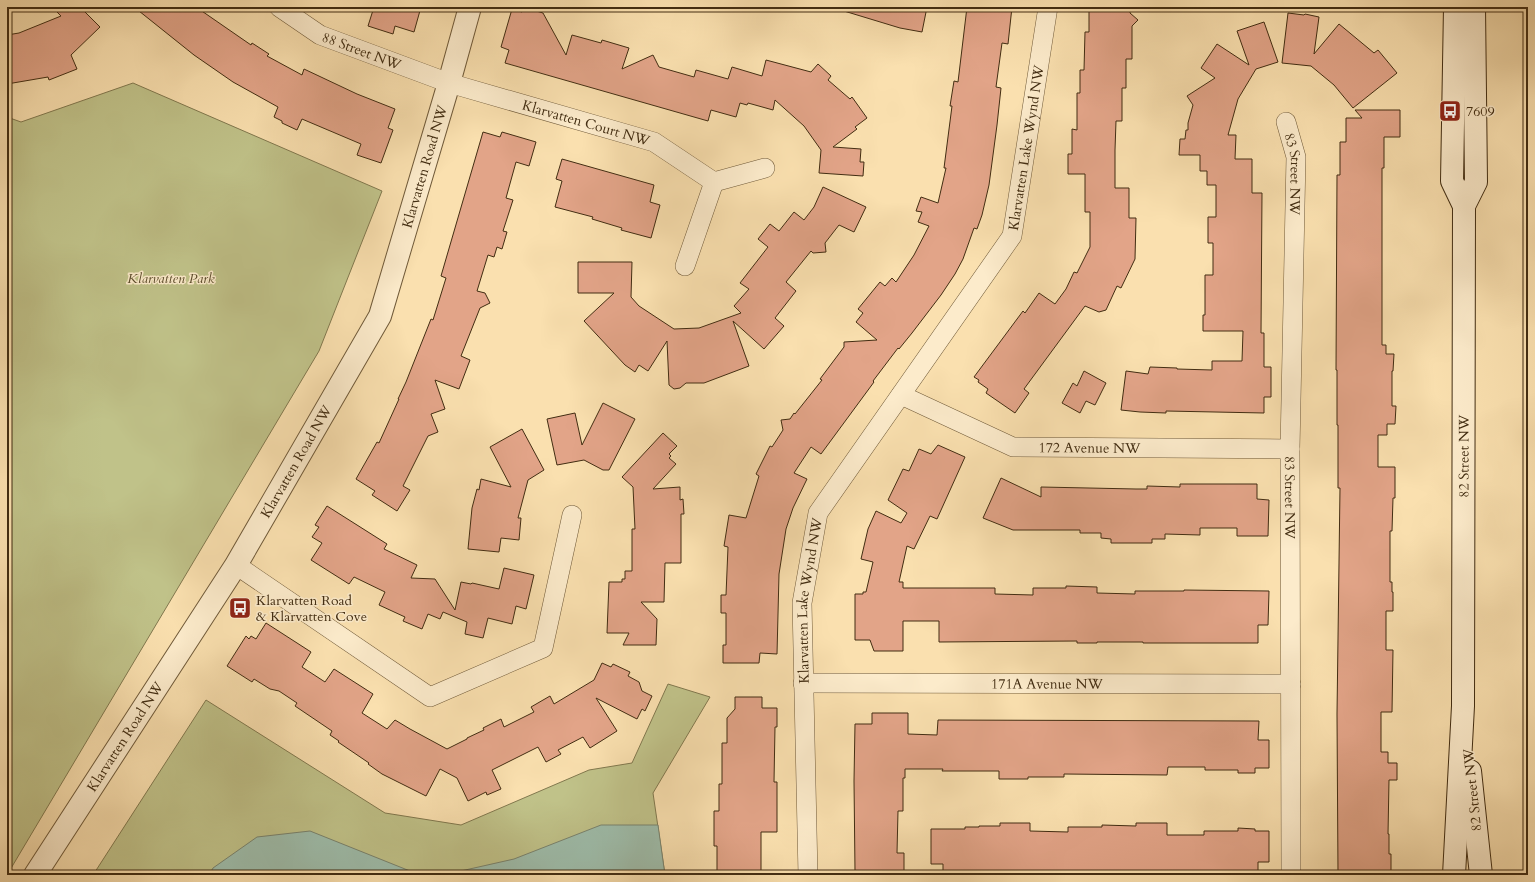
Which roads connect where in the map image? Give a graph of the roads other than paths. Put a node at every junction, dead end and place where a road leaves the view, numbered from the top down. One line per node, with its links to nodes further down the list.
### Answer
1 (279, 7): 6 (street, 88 Street NW)
2 (470, 7): 6 (main road, Klarvatten Road NW)
3 (1048, 7): 12 (street, Klarvatten Lake Wynd NW)
4 (1455, 7): 10 (main road, 82 Street NW)
5 (1474, 7): 10 (main road, 82 Street NW)
6 (449, 83): 9 (street, Klarvatten Court NW); 15 (main road, Klarvatten Road NW)
7 (1286, 122): 13 (street, 83 Street NW)
8 (765, 168): 9 (street)
9 (714, 182): 11 (street)
10 (1464, 206): 18 (main road, 82 Street NW)
11 (685, 266)
12 (901, 394): 13 (street, 172 Avenue NW); 16 (street, Klarvatten Lake Wynd NW)
13 (1290, 449): 17 (street, 83 Street NW)
14 (572, 515): 15 (street)
15 (236, 565): 19 (main road, Klarvatten Road NW)
16 (803, 683): 17 (street, 171A Avenue NW); 20 (street, Klarvatten Lake Wynd NW)
17 (1291, 684): 21 (street, 83 Street NW)
18 (1463, 706): 22 (main road, 82 Street NW); 23 (main road, 82 Street NW)
19 (35, 875)
20 (808, 875)
21 (1291, 875)
22 (1454, 875)
23 (1481, 875)

